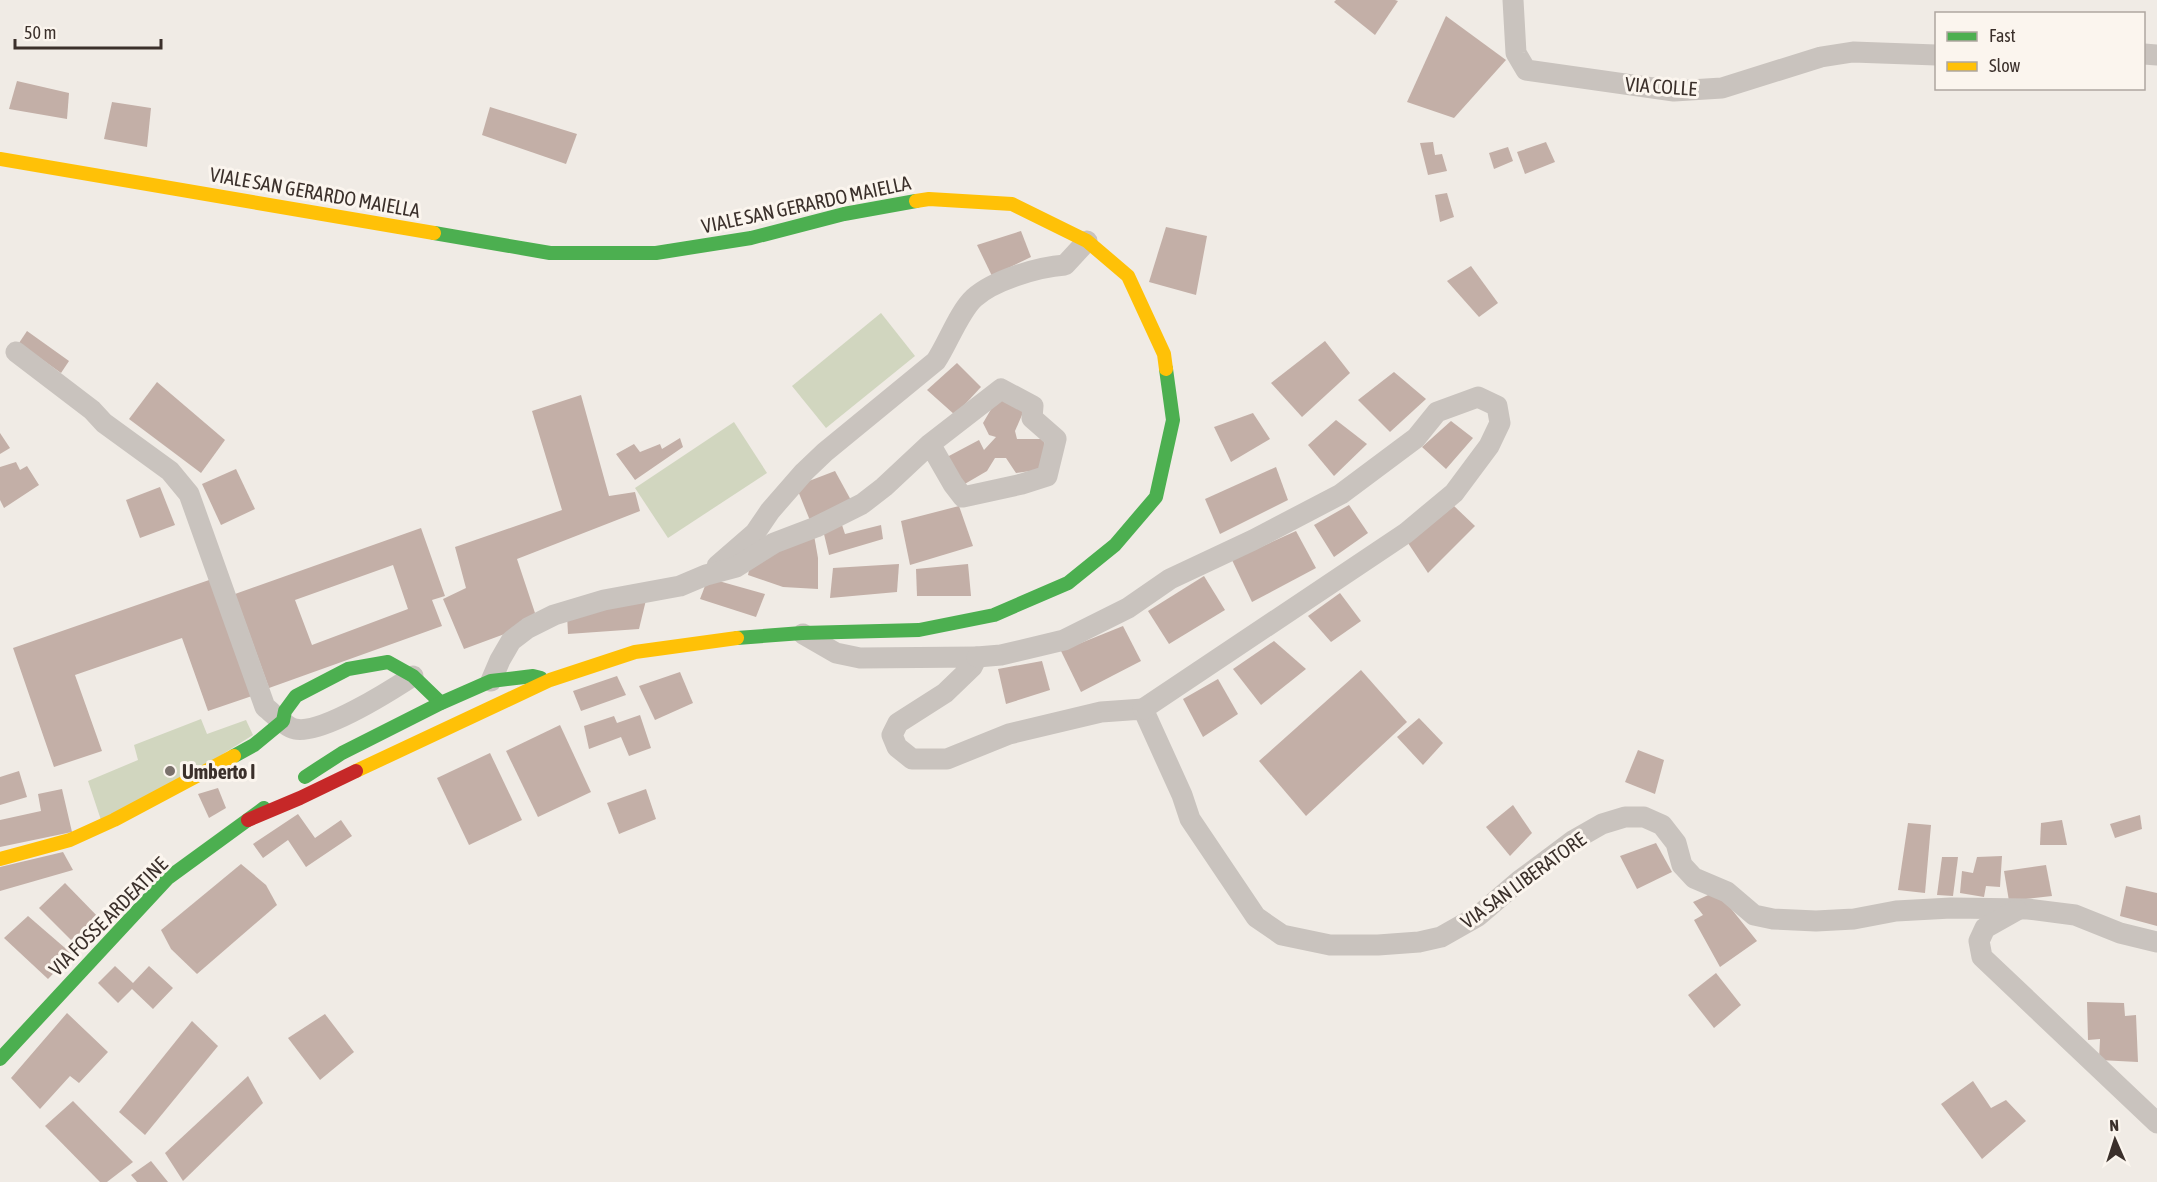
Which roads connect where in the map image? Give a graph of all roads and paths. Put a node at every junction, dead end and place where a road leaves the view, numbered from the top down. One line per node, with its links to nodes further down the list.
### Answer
1 (1513, 0): 2 (street, VIA COLLE)
2 (1935, 55)
3 (0, 159): 4 (main road, VIALE SAN GERARDO MAIELLA)
4 (1087, 241): 7 (street); 8 (main road, VIALE SAN GERARDO MAIELLA)
5 (16, 352): 15 (street)
6 (930, 444): 6 (street); 7 (street)
7 (706, 575): 12 (street)
8 (802, 633): 9 (street); 11 (main road, VIALE SAN GERARDO MAIELLA)
9 (977, 657): 14 (street); 14 (street)
10 (413, 676): 13 (main road); 15 (street); 15 (main road)
11 (550, 680): 12 (main road, VIALE SAN GERARDO MAIELLA); 16 (main road)
12 (491, 681): 13 (main road, VIALE SAN GERARDO MAIELLA)
13 (441, 703): 16 (main road, VIA FOSSE ARDEATINE)
14 (1143, 709): 18 (street, VIA SAN LIBERATORE)
15 (283, 722): 17 (main road)
16 (248, 820): 20 (main road, VIA FOSSE ARDEATINE)
17 (0, 859)
18 (2018, 909): 19 (street, VIA SAN LIBERATORE); 21 (street)
19 (2157, 942)
20 (0, 1059)
21 (2157, 1123)

